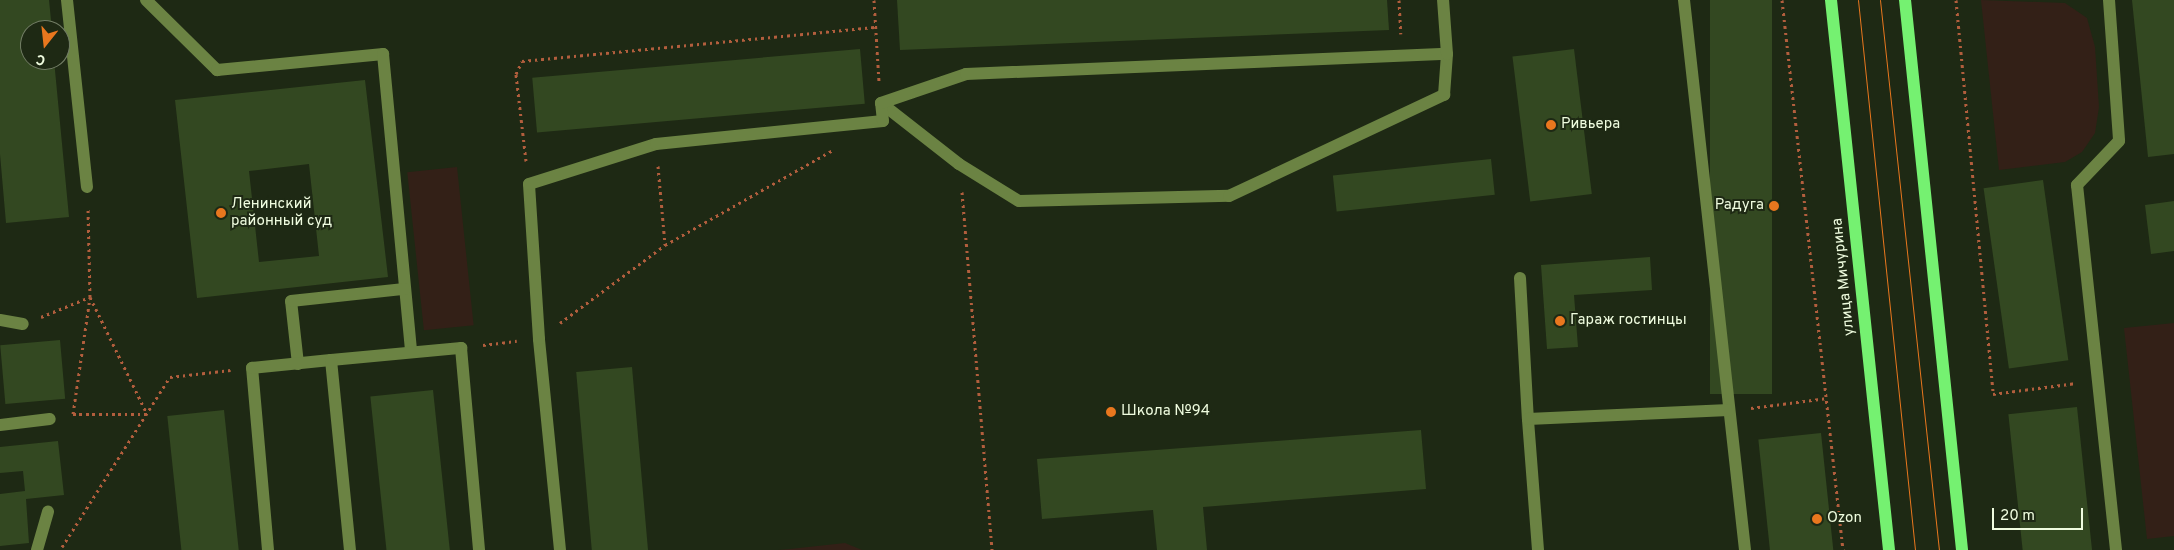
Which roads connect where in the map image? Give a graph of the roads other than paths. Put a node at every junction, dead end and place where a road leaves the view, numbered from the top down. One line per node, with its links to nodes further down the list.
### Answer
1 (67, 0): 10 (lane)
2 (146, 0): 12 (lane)
3 (1443, 0): 8 (lane)
4 (1684, 0): 18 (lane)
5 (1831, 0): 30 (main road, улица Мичурина)
6 (1904, 0): 31 (main road)
7 (2109, 0): 32 (lane)
8 (1447, 54): 9 (lane); 9 (lane)
9 (881, 102): 27 (lane)
10 (87, 187)
11 (1520, 278): 20 (lane)
12 (404, 289): 15 (lane); 17 (lane)
13 (0, 320): 14 (lane)
14 (23, 324)
15 (411, 352): 16 (lane); 26 (lane)
16 (331, 360): 17 (lane); 25 (lane)
17 (298, 364): 24 (lane)
18 (1729, 410): 20 (lane); 29 (lane)
19 (50, 419): 21 (lane)
20 (1528, 420): 28 (lane)
21 (0, 425)
22 (48, 512): 23 (lane)
23 (37, 550)
24 (268, 550)
25 (350, 550)
26 (479, 550)
27 (560, 550)
28 (1538, 550)
29 (1745, 550)
30 (1889, 550)
31 (1962, 550)
32 (2116, 550)

